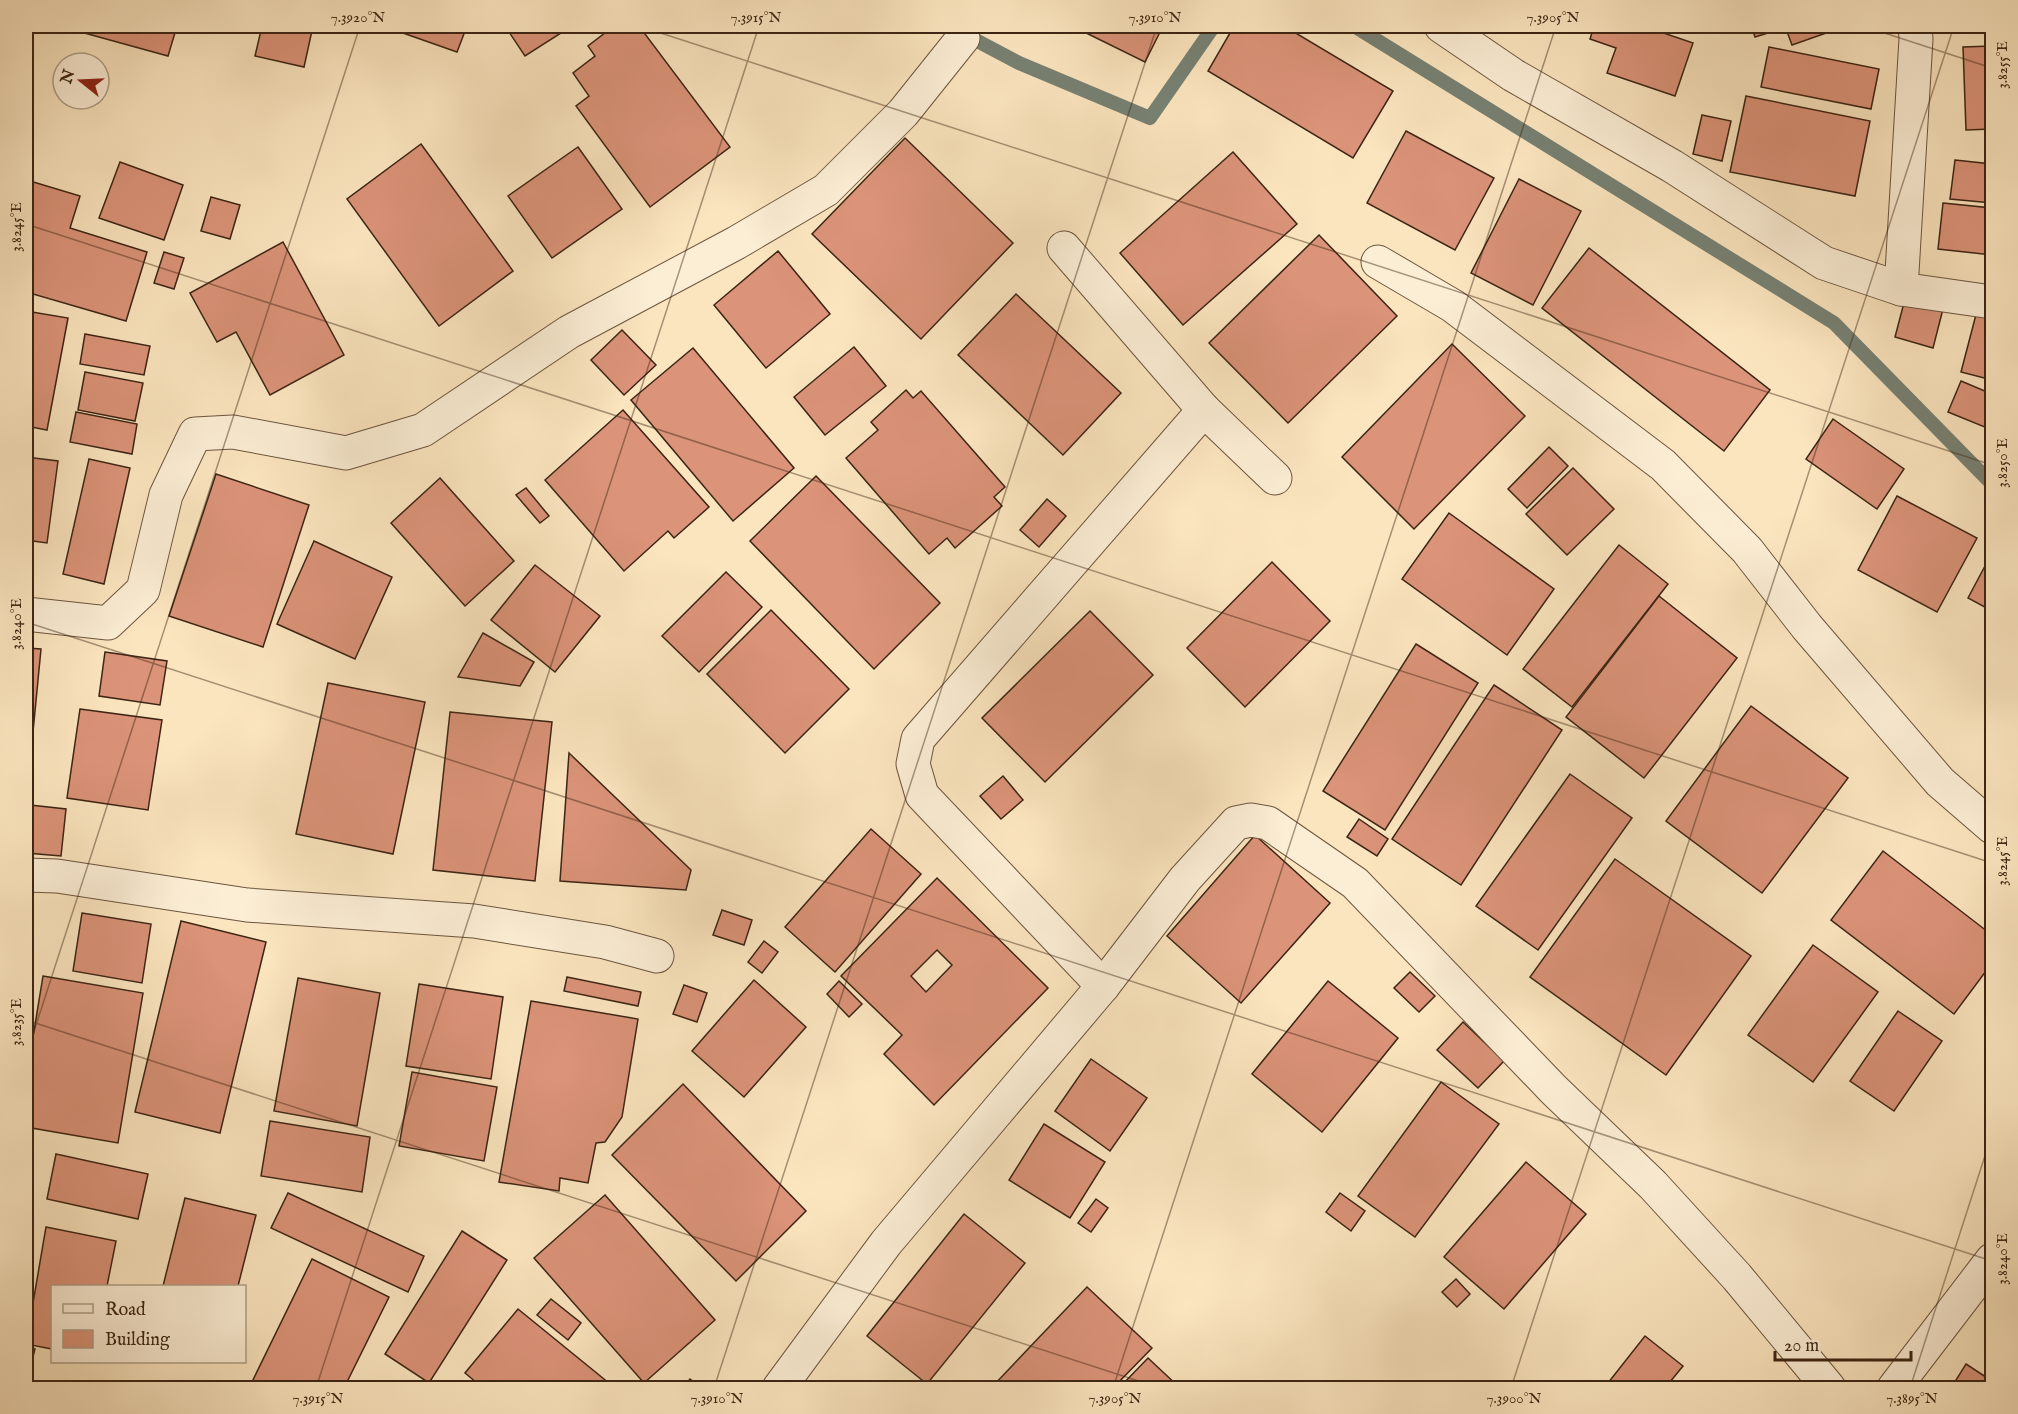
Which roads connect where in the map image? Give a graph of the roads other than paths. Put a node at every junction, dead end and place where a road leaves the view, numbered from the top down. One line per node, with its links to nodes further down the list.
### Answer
1 (1441, 26): 6 (street)
2 (1915, 26): 6 (street)
3 (963, 39): 10 (street)
4 (1064, 248): 8 (street)
5 (1378, 262): 11 (street)
6 (1901, 289): 7 (street)
7 (1992, 302)
8 (1204, 410): 9 (street); 14 (street)
9 (1275, 478)
10 (26, 614)
11 (1992, 827)
12 (26, 875): 13 (street)
13 (657, 956)
14 (1103, 986): 16 (street); 17 (street)
15 (1992, 1260): 18 (street)
16 (791, 1385)
17 (1829, 1389)
18 (1894, 1389)

